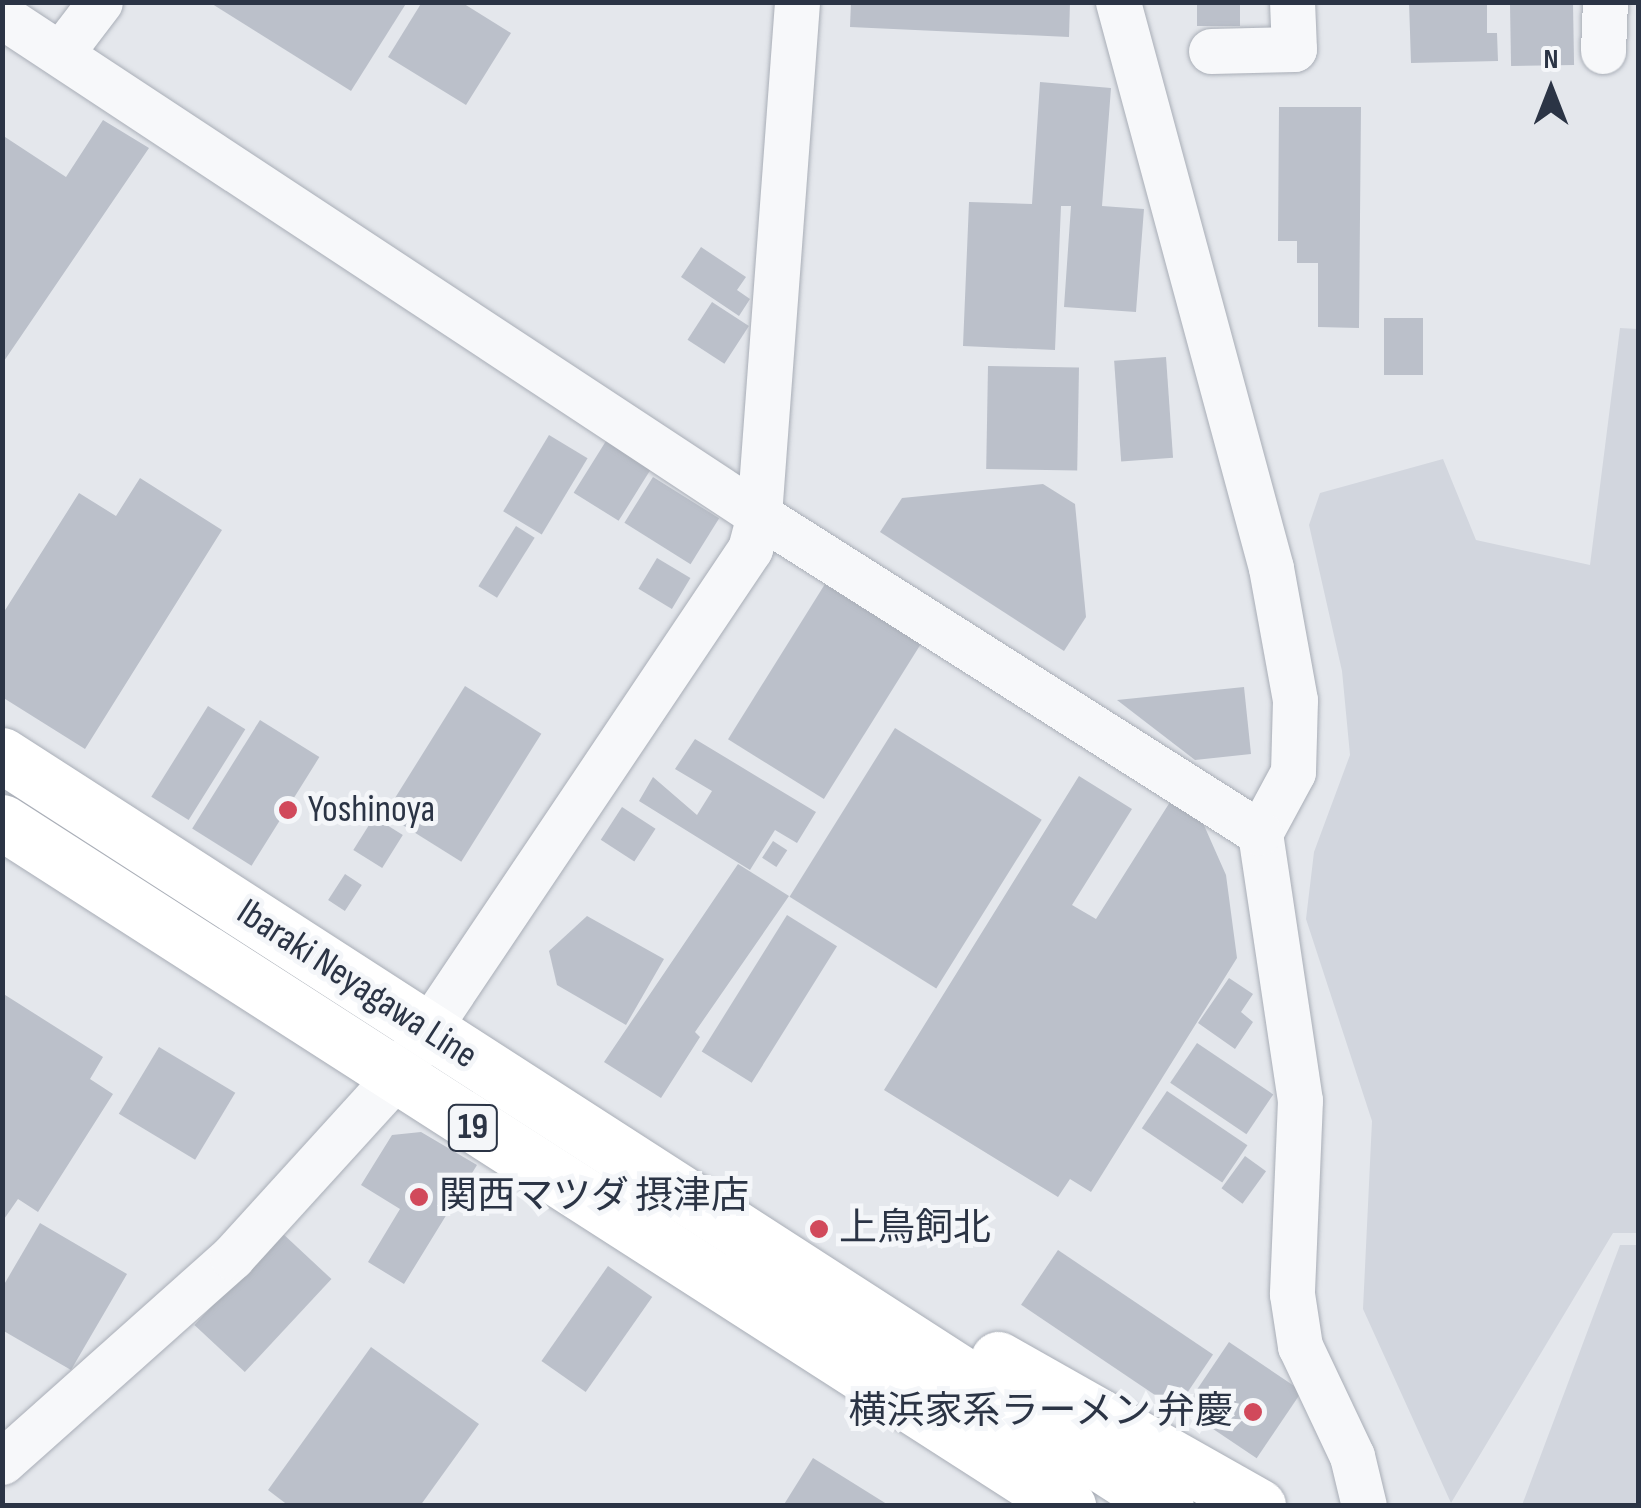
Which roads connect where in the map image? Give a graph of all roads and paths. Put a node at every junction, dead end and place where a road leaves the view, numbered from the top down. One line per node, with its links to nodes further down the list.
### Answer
1 (100, 2): 9 (street)
2 (797, 2): 10 (street)
3 (1118, 2): 13 (street)
4 (1292, 2): 7 (street)
5 (1606, 2): 8 (street)
6 (2, 16): 9 (street)
7 (1211, 51)
8 (1603, 52)
9 (60, 53): 10 (street)
10 (759, 515): 13 (street); 14 (street)
11 (2, 755): 14 (main road, Ibaraki Neyagawa Line / 19)
12 (2, 822): 15 (main road, Ibaraki Neyagawa Line / 19)
13 (1260, 833): 23 (street)
14 (428, 1030): 15 (street); 16 (main road, Ibaraki Neyagawa Line / 19)
15 (395, 1078): 17 (main road, Ibaraki Neyagawa Line / 19); 18 (street)
16 (910, 1342): 21 (main road, Ibaraki Neyagawa Line / 19); 22 (main road)
17 (948, 1430): 19 (main road); 20 (main road, Ibaraki Neyagawa Line / 19)
18 (2, 1462)
19 (1006, 1506)
20 (1068, 1506)
21 (1166, 1506)
22 (1258, 1506)
23 (1364, 1506)

